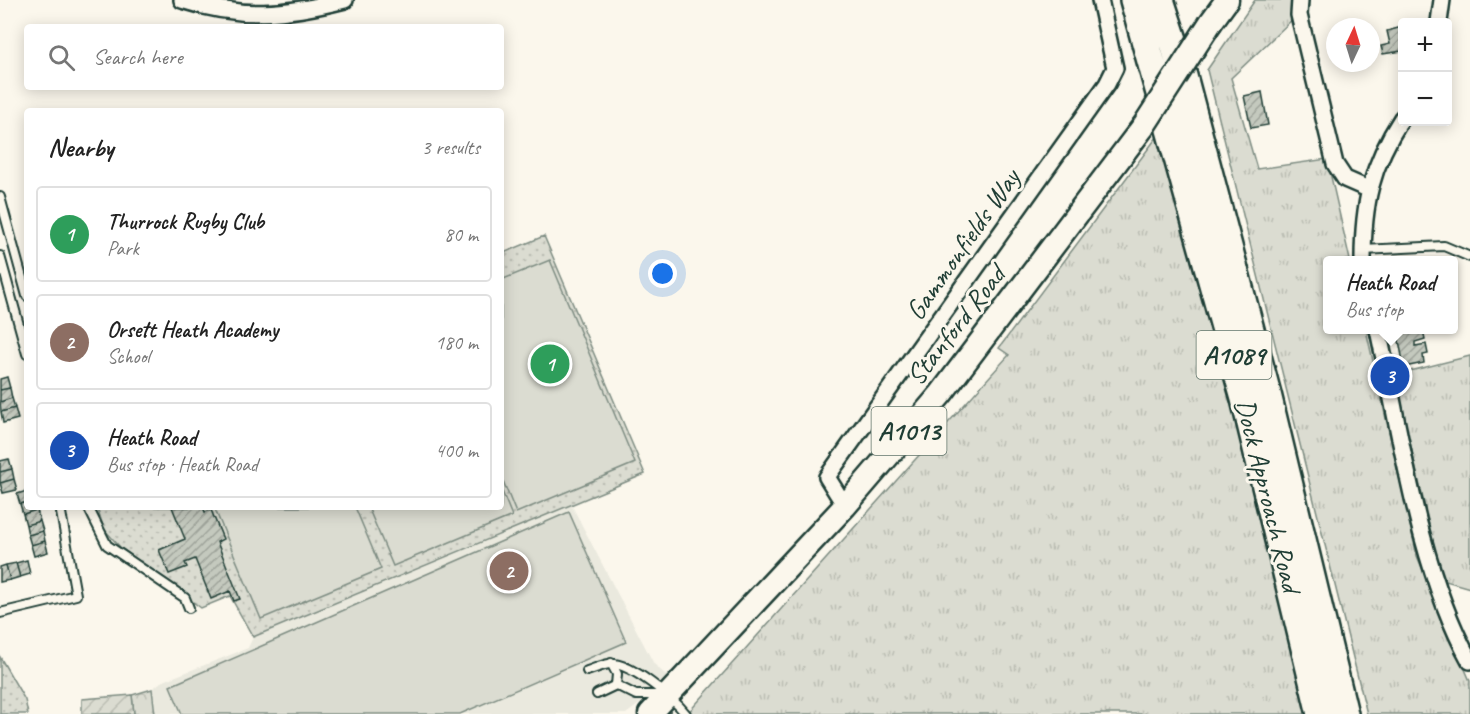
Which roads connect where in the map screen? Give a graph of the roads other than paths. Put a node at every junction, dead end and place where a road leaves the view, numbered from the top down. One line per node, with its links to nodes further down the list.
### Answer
1 (182, 0): 2 (street)
2 (345, 0)
3 (1100, 0): 23 (street, Gammonfields Way)
4 (1134, 0): 36 (highway, Dock Approach Road / A1089)
5 (1160, 0): 11 (highway)
6 (1167, 0): 11 (highway)
7 (1227, 0): 23 (main road, Stanford Road / A1013, bridge)
8 (1300, 0): 13 (street)
9 (1442, 0): 10 (street)
10 (1440, 18)
11 (1175, 46): 37 (highway, Dock Approach Road / A1089)
12 (1398, 126): 13 (street)
13 (1368, 189): 15 (street)
14 (0, 197): 18 (lane)
15 (1363, 255): 17 (lane)
16 (0, 256): 19 (lane)
17 (1470, 257)
18 (24, 285)
19 (10, 292): 20 (lane); 22 (lane)
20 (0, 295)
21 (1379, 334): 28 (street)
22 (24, 343)
23 (845, 506): 33 (main road, Stanford Road / A1013)
24 (61, 510): 27 (lane)
25 (90, 510): 26 (lane)
26 (189, 608)
27 (0, 613)
28 (1470, 661)
29 (611, 663): 30 (lane); 31 (lane); 33 (lane)
30 (587, 671)
31 (616, 685): 32 (lane); 33 (lane)
32 (597, 694)
33 (670, 695): 34 (main road, Stanford Road / A1013); 35 (lane)
34 (650, 714)
35 (686, 714)
36 (1322, 714)
37 (1344, 714)

